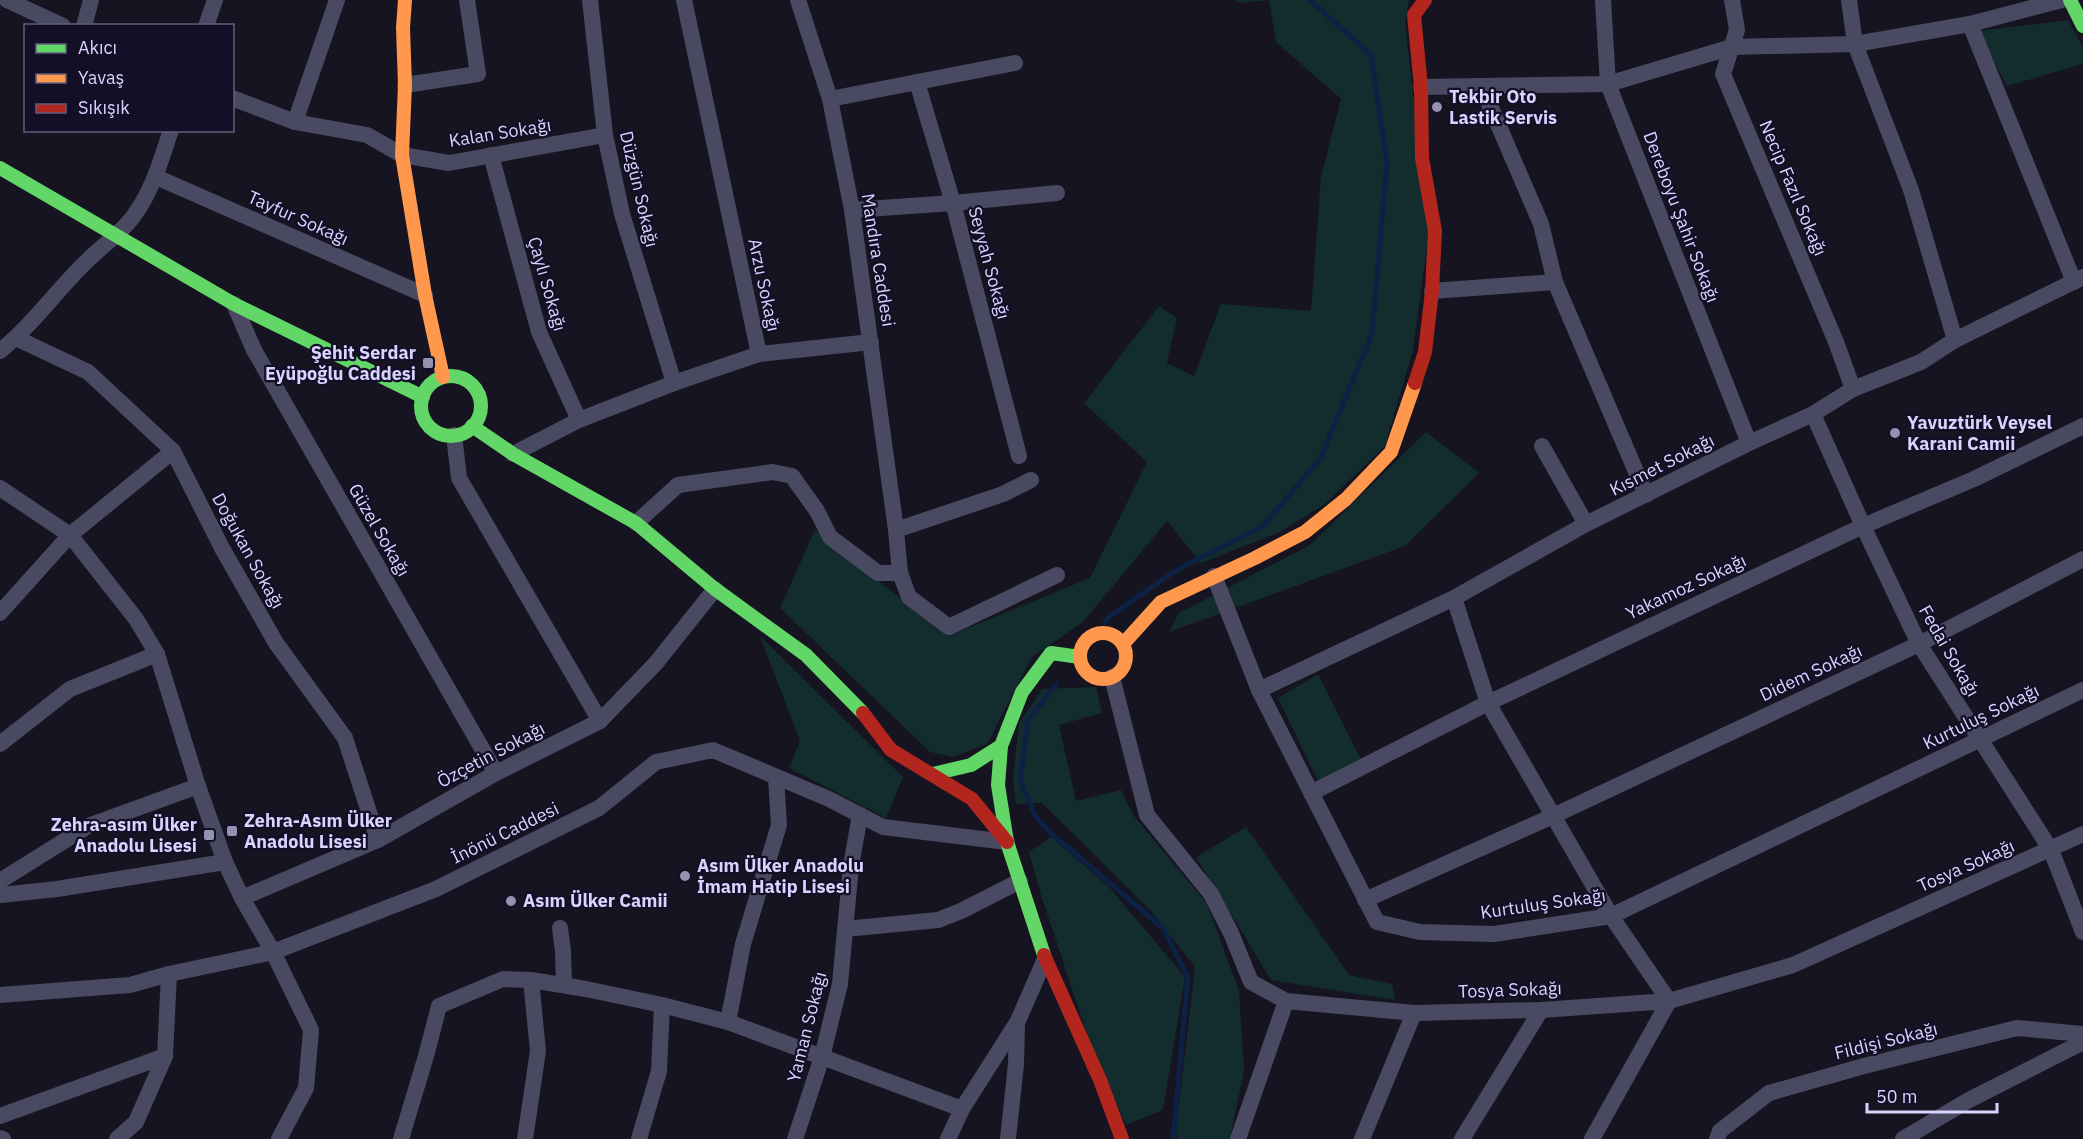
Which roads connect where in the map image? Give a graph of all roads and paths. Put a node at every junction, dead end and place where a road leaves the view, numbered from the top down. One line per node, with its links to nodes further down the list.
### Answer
1 (8, 0): 16 (street)
2 (91, 0): 17 (street)
3 (215, 0): 18 (street)
4 (337, 0): 31 (street)
5 (405, 0): 26 (street)
6 (467, 0): 26 (street)
7 (590, 0): 33 (street, Düzgün Sokağı)
8 (684, 0): 51 (street, Arzu Sokağı)
9 (798, 0): 30 (street, Mandıra Caddesi)
10 (1425, 0): 27 (street)
11 (1603, 0): 25 (street, Dereboyu Şahir Sokağı)
12 (1732, 0): 22 (street, Necip Fazıl Sokağı)
13 (1849, 0): 21 (street)
14 (2062, 0): 19 (street)
15 (2070, 0): 20 (street)
16 (59, 24)
17 (85, 24)
18 (207, 24)
19 (1970, 24): 21 (street); 42 (street)
20 (2083, 26)
21 (1855, 44): 22 (street); 48 (street)
22 (1732, 47): 25 (street); 54 (street, Necip Fazıl Sokağı)
23 (1015, 63): 24 (street)
24 (917, 82): 30 (street); 39 (street, Seyyah Sokağı)
25 (1608, 84): 28 (street); 61 (street, Dereboyu Şahir Sokağı)
26 (405, 85): 34 (street)
27 (1421, 87): 28 (street); 44 (street)
28 (1482, 87): 43 (street)
29 (234, 99): 31 (street, Kalan Sokağı)
30 (830, 99): 40 (street, Mandıra Caddesi)
31 (295, 122): 34 (street, Kalan Sokağı)
32 (170, 132): 37 (street)
33 (605, 135): 35 (street, Kalan Sokağı); 53 (street, Düzgün Sokağı)
34 (402, 155): 35 (street, Kalan Sokağı); 45 (street)
35 (491, 155): 57 (street, Çaylı Sokağı)
36 (0, 168): 41 (street)
37 (156, 177): 41 (street); 45 (street, Tayfur Sokağı)
38 (1057, 193): 39 (street)
39 (953, 203): 40 (street); 65 (street, Seyyah Sokağı)
40 (852, 210): 49 (street, Mandıra Caddesi)
41 (115, 236): 46 (street); 47 (street)
42 (2079, 280): 48 (street, Kısmet Sokağı)
43 (1555, 282): 44 (street); 68 (street)
44 (1432, 291): 77 (street)
45 (425, 295): 52 (street)
46 (234, 304): 55 (street); 93 (street, Güzel Sokağı)
47 (16, 338): 50 (street); 63 (street, Doğukan Sokağı)
48 (1955, 340): 54 (street, Kısmet Sokağı)
49 (871, 342): 51 (street); 72 (street, Mandıra Caddesi)
50 (0, 351)
51 (759, 354): 53 (street, Arzu Sokağı)
52 (443, 377): 55 (street); 58 (street)
53 (674, 383): 57 (street, Arzu Sokağı)
54 (1853, 389): 56 (street, Kısmet Sokağı)
55 (423, 397): 60 (street)
56 (1813, 414): 61 (street, Kısmet Sokağı); 71 (street, Fedai Sokağı)
57 (579, 420): 64 (street, Arzu Sokağı)
58 (472, 426): 60 (street); 64 (street)
59 (2083, 426): 71 (street, Yakamoz Sokağı)
60 (454, 435): 89 (street)
61 (1749, 443): 68 (street, Kısmet Sokağı)
62 (1542, 446): 70 (street)
63 (173, 451): 73 (street); 102 (street, Doğukan Sokağı)
64 (513, 454): 69 (street)
65 (1019, 456)
66 (1031, 480): 72 (street)
67 (0, 488): 73 (street)
68 (1646, 495): 70 (street, Kısmet Sokağı)
69 (636, 523): 75 (street); 78 (street)
70 (1586, 524): 79 (street, Kısmet Sokağı)
71 (1863, 526): 82 (street, Fedai Sokağı); 88 (street, Yakamoz Sokağı)
72 (896, 530): 75 (street, Mandıra Caddesi)
73 (70, 535): 80 (street); 83 (street)
74 (2083, 559): 82 (street, Didem Sokağı)
75 (900, 573): 76 (street, Mandıra Caddesi)
76 (1057, 575)
77 (1214, 576): 81 (street); 86 (street, Kurtuluş Sokağı)
78 (715, 589): 89 (street, Özçetin Sokağı); 94 (street)
79 (1454, 598): 86 (street, Kısmet Sokağı); 88 (street)
80 (0, 613)
81 (1123, 644): 84 (street); 85 (street)
82 (1919, 644): 90 (street, Fedai Sokağı); 100 (street, Didem Sokağı)
83 (157, 654): 91 (street); 97 (street)
84 (1080, 657): 85 (street); 92 (street)
85 (1112, 677): 121 (street, Tosya Sokağı)
86 (1259, 690): 98 (street, Kurtuluş Sokağı)
87 (2083, 690): 90 (street, Kurtuluş Sokağı)
88 (1488, 703): 98 (street, Yakamoz Sokağı); 100 (street)
89 (600, 721): 93 (street, Özçetin Sokağı)
90 (1980, 740): 104 (street, Fedai Sokağı); 111 (street, Kurtuluş Sokağı)
91 (0, 744)
92 (1001, 746): 96 (street); 96 (street)
93 (496, 773): 102 (street, Özçetin Sokağı)
94 (933, 774): 96 (street); 96 (street)
95 (776, 777): 99 (street, İnönü Caddesi); 115 (street, İnönü Caddesi); 126 (street)
96 (983, 783): 103 (street); 103 (street)
97 (198, 786): 105 (street); 106 (street)
98 (1311, 793): 110 (street, Kurtuluş Sokağı)
99 (860, 815): 103 (street, İnönü Caddesi); 113 (street, Yaman Sokağı)
100 (1553, 816): 110 (street, Didem Sokağı); 111 (street)
101 (2083, 834): 104 (street, Tosya Sokağı)
102 (378, 840): 109 (street, Özçetin Sokağı)
103 (1007, 842): 107 (street)
104 (2051, 850): 114 (street, Fedai Sokağı); 122 (street, Tosya Sokağı)
105 (225, 862): 108 (street); 109 (street)
106 (0, 881)
107 (1020, 881): 113 (street); 116 (street)
108 (0, 895)
109 (242, 897): 115 (street)
110 (1365, 900): 111 (street, Kurtuluş Sokağı)
111 (1611, 916): 122 (street)
112 (560, 928): 119 (street)
113 (845, 929): 131 (street, Yaman Sokağı)
114 (2083, 932)
115 (273, 952): 117 (street, İnönü Caddesi); 135 (street)
116 (1045, 959): 127 (street); 142 (street)
117 (169, 974): 120 (street, İnönü Caddesi); 130 (street)
118 (531, 980): 119 (street); 136 (street); 137 (street)
119 (564, 985): 123 (street)
120 (0, 995)
121 (1286, 1001): 125 (street, Tosya Sokağı); 143 (street)
122 (1670, 1001): 124 (street, Tosya Sokağı); 146 (street)
123 (662, 1005): 126 (street); 138 (street)
124 (1541, 1010): 125 (street, Tosya Sokağı); 145 (street)
125 (1414, 1013): 144 (street)
126 (728, 1022): 131 (street)
127 (1017, 1023): 132 (street); 141 (street)
128 (2083, 1034): 147 (street, Fildişi Sokağı)
129 (2083, 1042): 148 (street)
130 (165, 1056): 133 (street); 134 (street)
131 (822, 1057): 132 (street); 139 (street, Yaman Sokağı)
132 (962, 1108): 140 (street)
133 (0, 1116)
134 (117, 1139)
135 (279, 1139)
136 (401, 1139)
137 (525, 1139)
138 (639, 1139)
139 (795, 1139)
140 (948, 1139)
141 (1008, 1139)
142 (1122, 1139)
143 (1238, 1139)
144 (1362, 1139)
145 (1462, 1139)
146 (1592, 1139)
147 (1717, 1139)
148 (1903, 1139)

